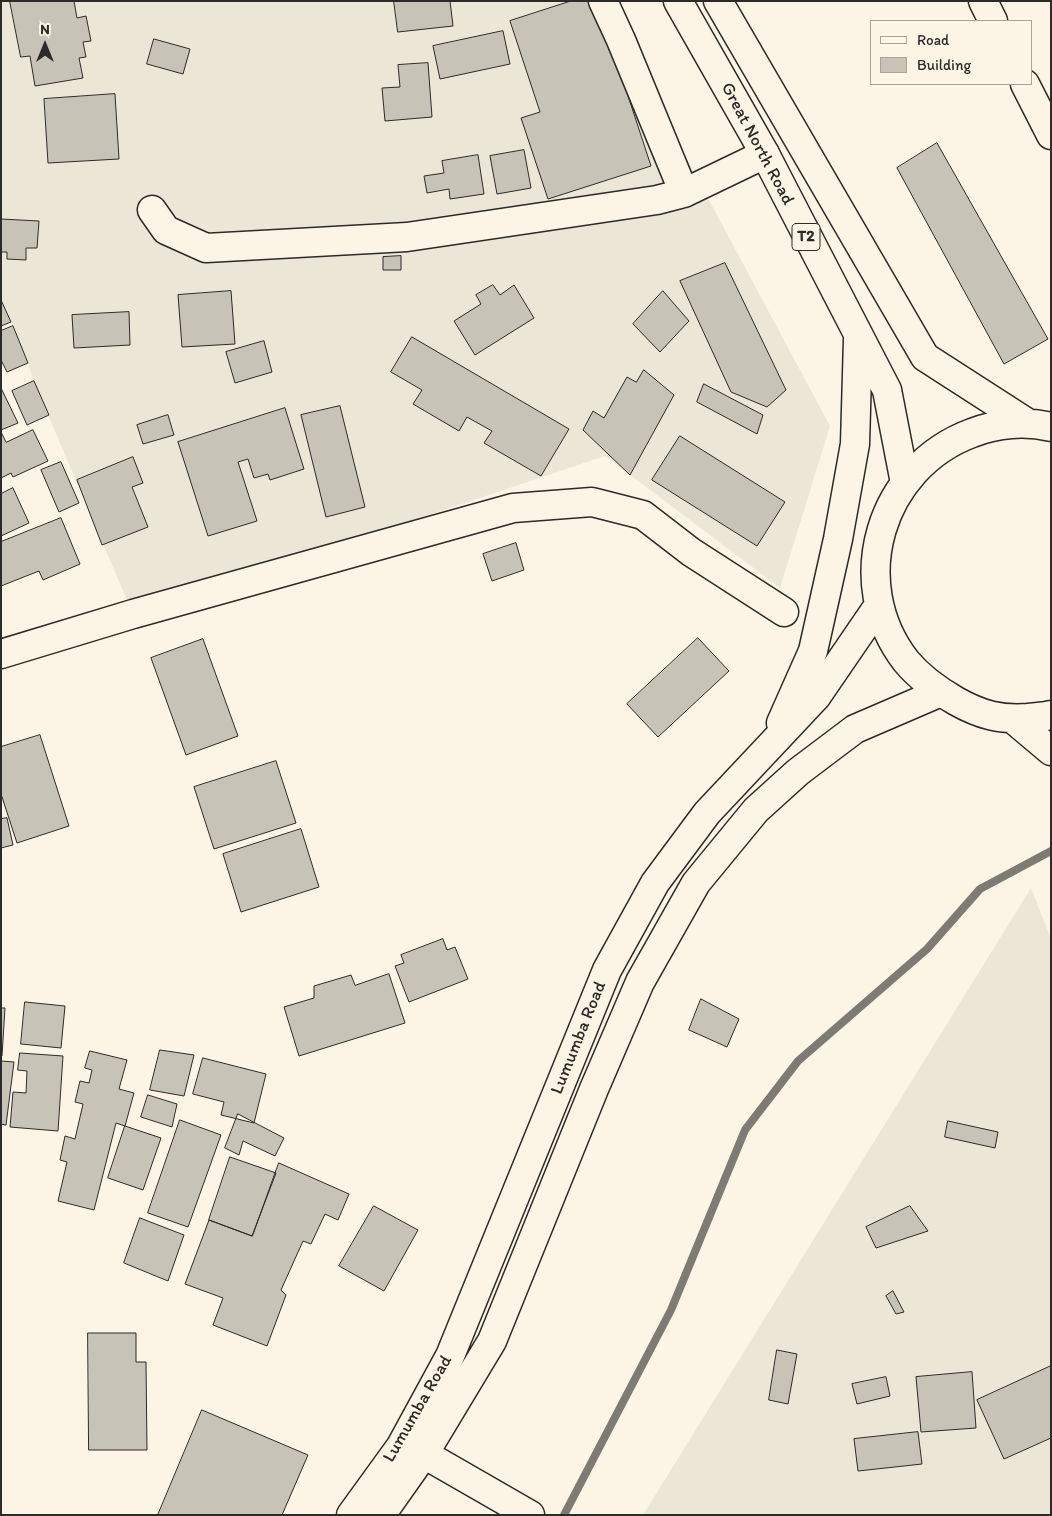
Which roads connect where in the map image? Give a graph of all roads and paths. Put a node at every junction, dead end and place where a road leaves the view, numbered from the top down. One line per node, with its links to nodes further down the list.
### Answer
1 (603, 1): 9 (main road)
2 (678, 1): 8 (main road, Great North Road / T2)
3 (718, 1): 12 (main road, Great North Road / T2)
4 (983, 1): 5 (main road)
5 (992, 20)
6 (1026, 85): 7 (main road)
7 (1051, 135)
8 (765, 154): 9 (main road); 11 (main road, Great North Road / T2)
9 (684, 193): 10 (main road)
10 (152, 210)
11 (858, 337): 13 (main road, Great North Road / T2); 20 (main road)
12 (1040, 426): 13 (main road)
13 (905, 483): 14 (main road)
14 (879, 605): 17 (main road); 20 (main road, Lumumba Road)
15 (784, 612): 16 (main road)
16 (1, 654)
17 (941, 692): 19 (main road); 22 (main road, Lumumba Road)
18 (1051, 715): 19 (main road)
19 (1013, 719): 21 (main road)
20 (772, 742): 22 (main road, Lumumba Road)
21 (1051, 751)
22 (413, 1450): 23 (main road, Lumumba Road); 24 (main road, Lumumba Road); 25 (main road)
23 (351, 1515)
24 (381, 1515)
25 (530, 1515)

